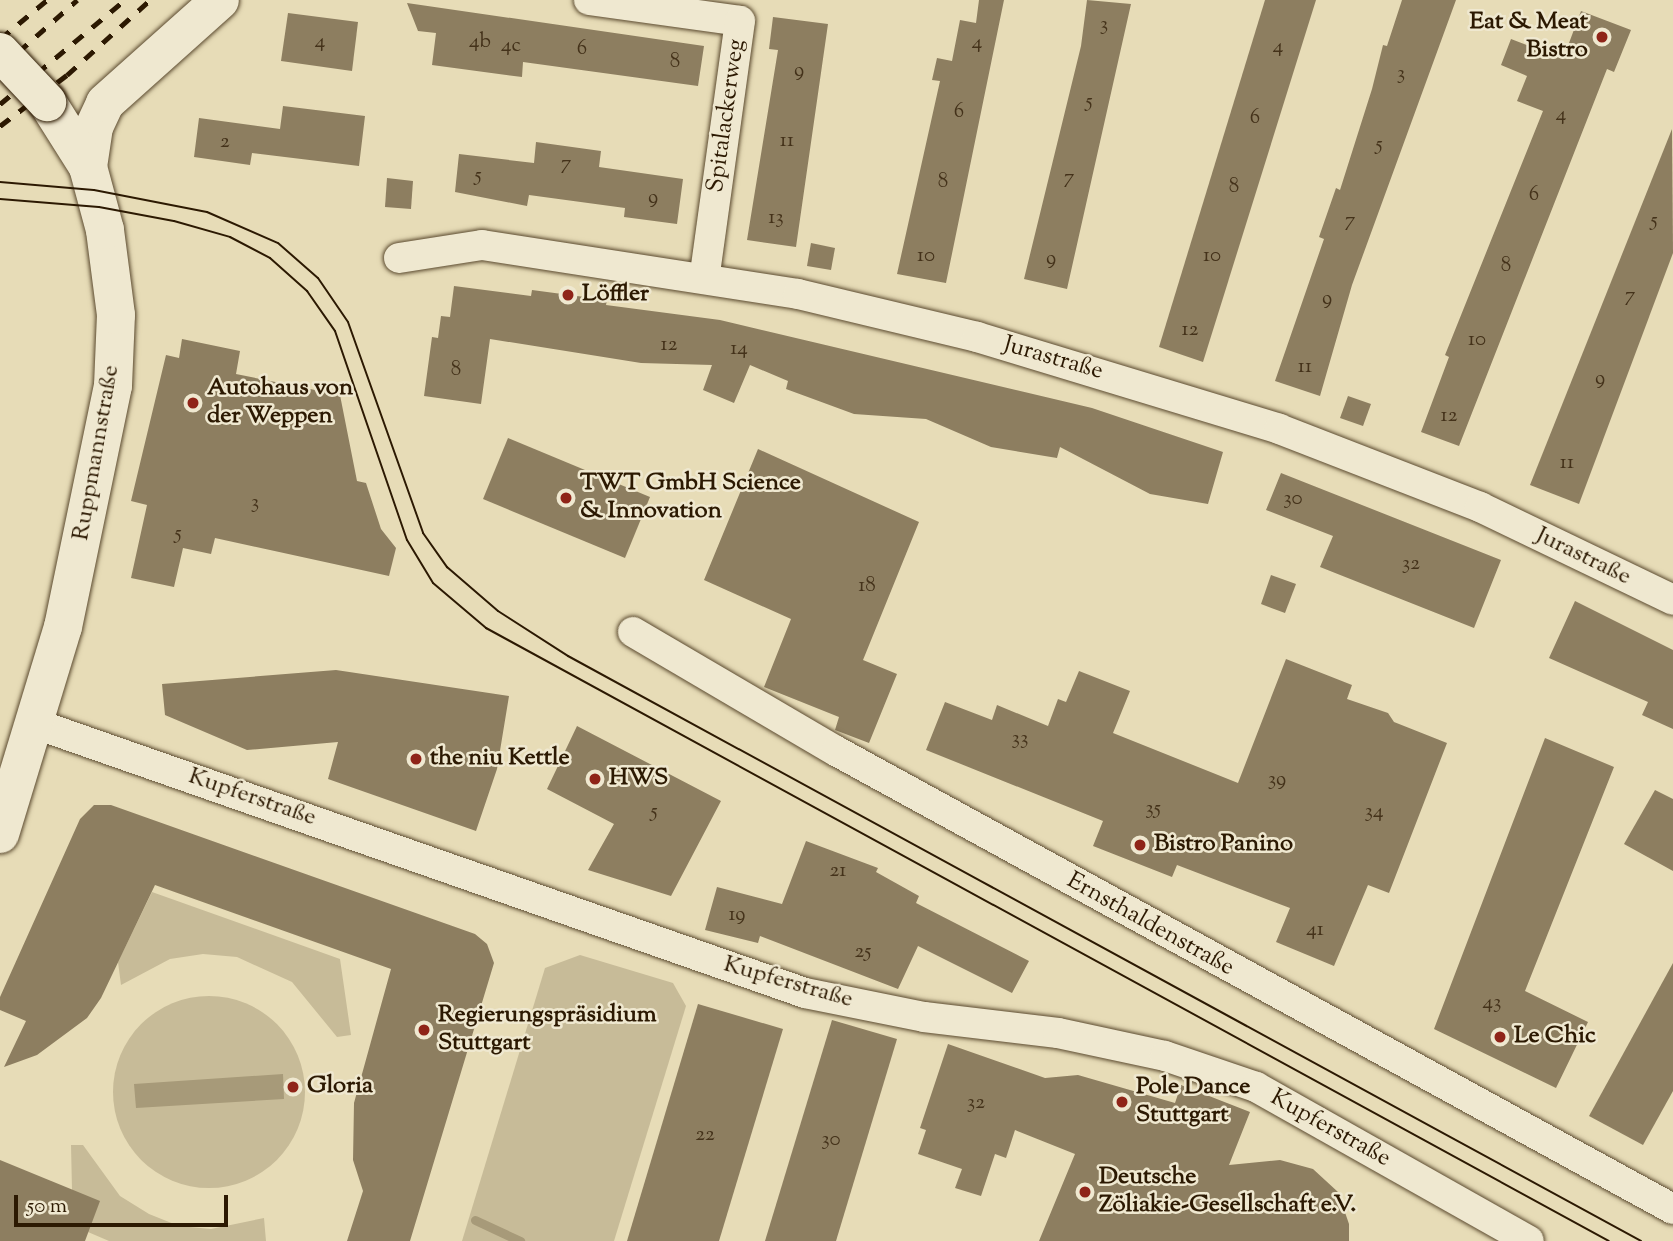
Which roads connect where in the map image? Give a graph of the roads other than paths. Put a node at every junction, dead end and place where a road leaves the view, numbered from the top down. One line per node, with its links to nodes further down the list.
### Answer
1 (220, 0): 5 (street)
2 (589, 0): 8 (street, Spitalackerweg)
3 (0, 52): 4 (street, Ruppmannstraße, bridge)
4 (47, 102): 5 (street); 6 (street, Ruppmannstraße)
5 (105, 103): 6 (street)
6 (88, 167): 11 (street, Ruppmannstraße)
7 (399, 258): 8 (street, Jurastraße)
8 (704, 279): 9 (street, Jurastraße)
9 (1673, 600)
10 (633, 632): 13 (street, Ernsthaldenstraße)
11 (36, 723): 12 (street, Ruppmannstraße); 14 (street, Kupferstraße)
12 (0, 834)
13 (1673, 1209)
14 (1530, 1241)

